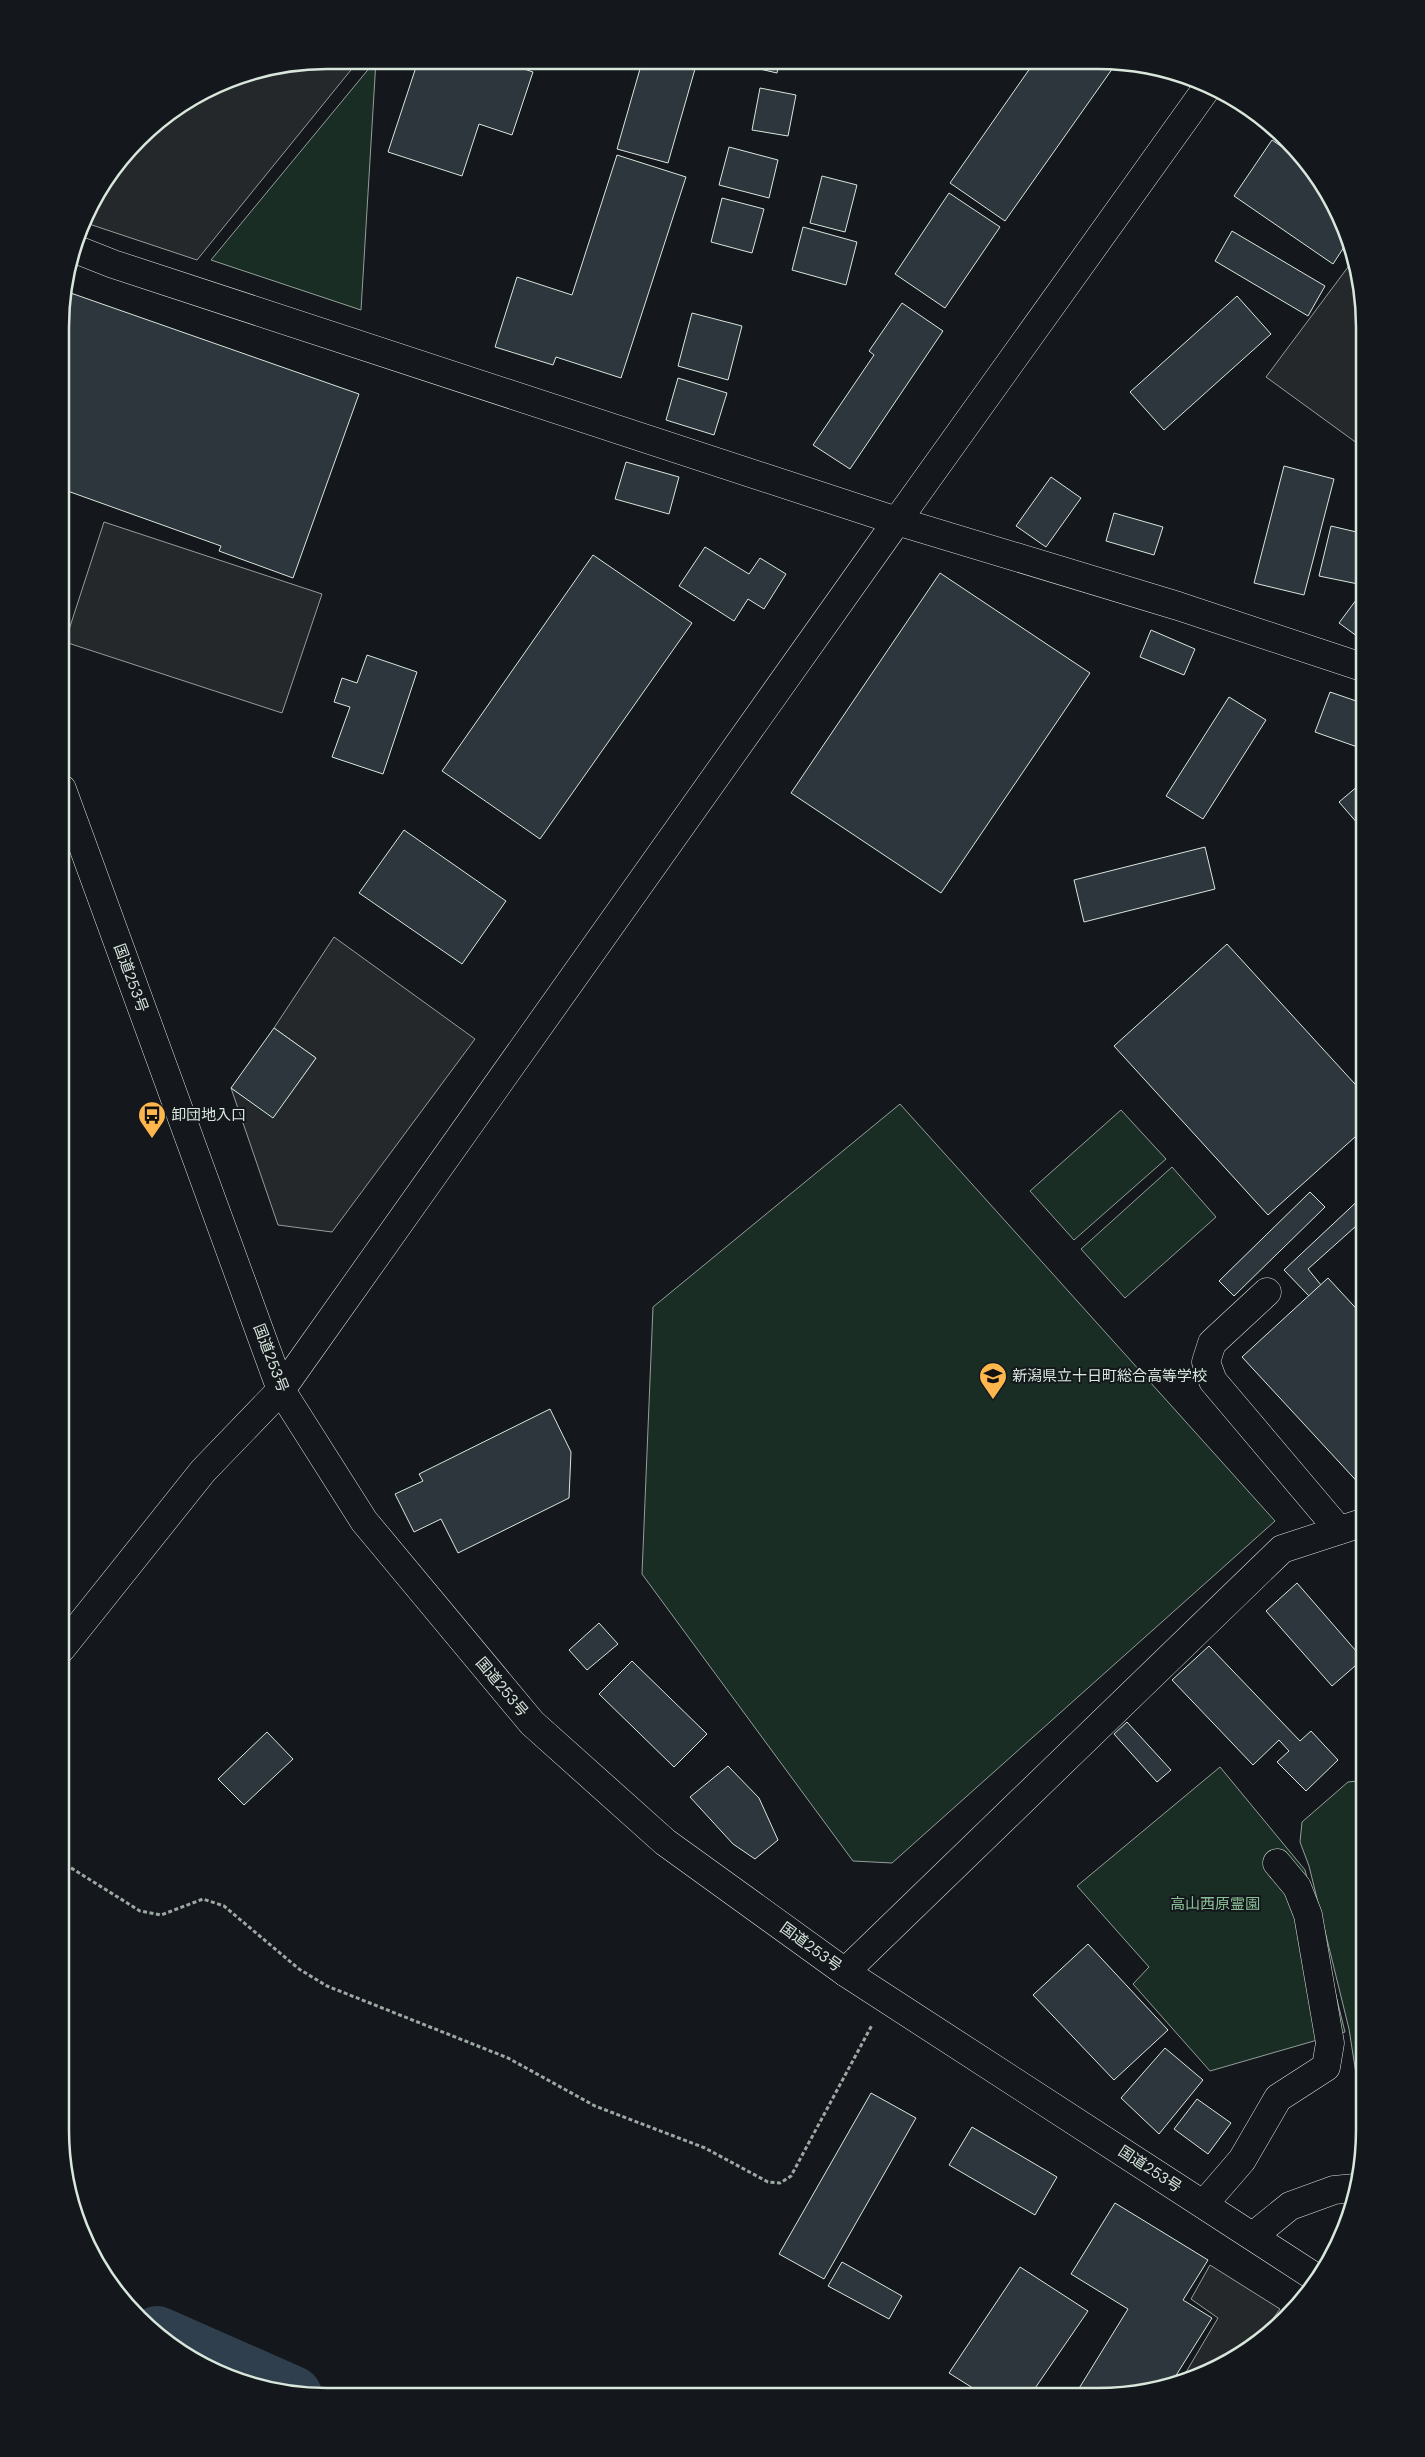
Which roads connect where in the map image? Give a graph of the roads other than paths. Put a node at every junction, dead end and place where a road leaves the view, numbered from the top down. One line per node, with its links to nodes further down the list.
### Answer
1 (1205, 91): 3 (main road)
2 (80, 251): 3 (main road)
3 (897, 521): 4 (main road); 7 (main road)
4 (1356, 665)
5 (69, 808): 7 (main road, 国道253号)
6 (1267, 1292): 8 (main road)
7 (281, 1390): 9 (main road); 11 (main road, 国道253号)
8 (1352, 1526): 11 (main road)
9 (69, 1639)
10 (1277, 1863): 13 (main road)
11 (845, 1972): 13 (main road, 国道253号)
12 (1349, 2189): 14 (main road)
13 (1204, 2204): 14 (main road, 国道253号)
14 (1253, 2236): 15 (main road, 国道253号)
15 (1312, 2275)

